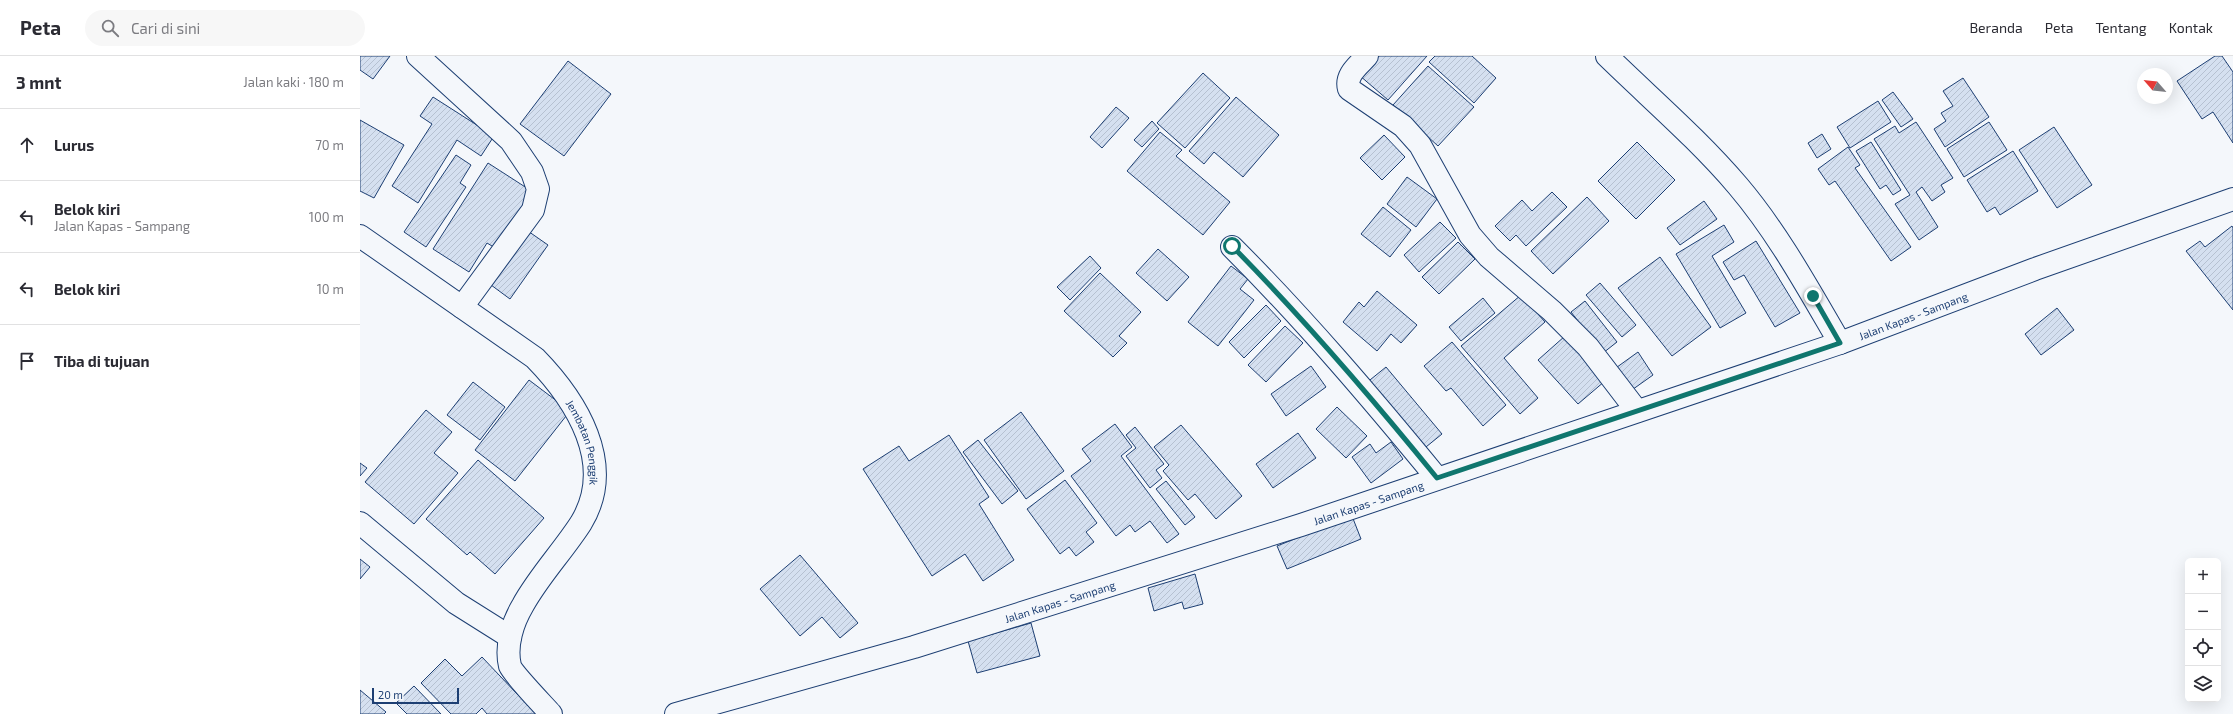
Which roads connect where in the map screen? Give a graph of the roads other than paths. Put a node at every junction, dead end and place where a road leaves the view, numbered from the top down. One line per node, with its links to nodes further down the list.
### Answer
1 (418, 56): 7 (street)
2 (1367, 56): 9 (street)
3 (1607, 56): 8 (street)
4 (2233, 199): 8 (street, Jalan Kapas - Sampang)
5 (360, 236): 7 (street, Jembatan Penggik)
6 (1232, 246): 10 (street)
7 (462, 307): 12 (street, Jembatan Penggik)
8 (1840, 343): 9 (street, Jalan Kapas - Sampang)
9 (1637, 411): 10 (street, Jalan Kapas - Sampang)
10 (1437, 478): 14 (street, Jalan Kapas - Sampang)
11 (360, 523): 12 (street)
12 (510, 637): 13 (street, Jembatan Penggik)
13 (551, 714)
14 (676, 714)

